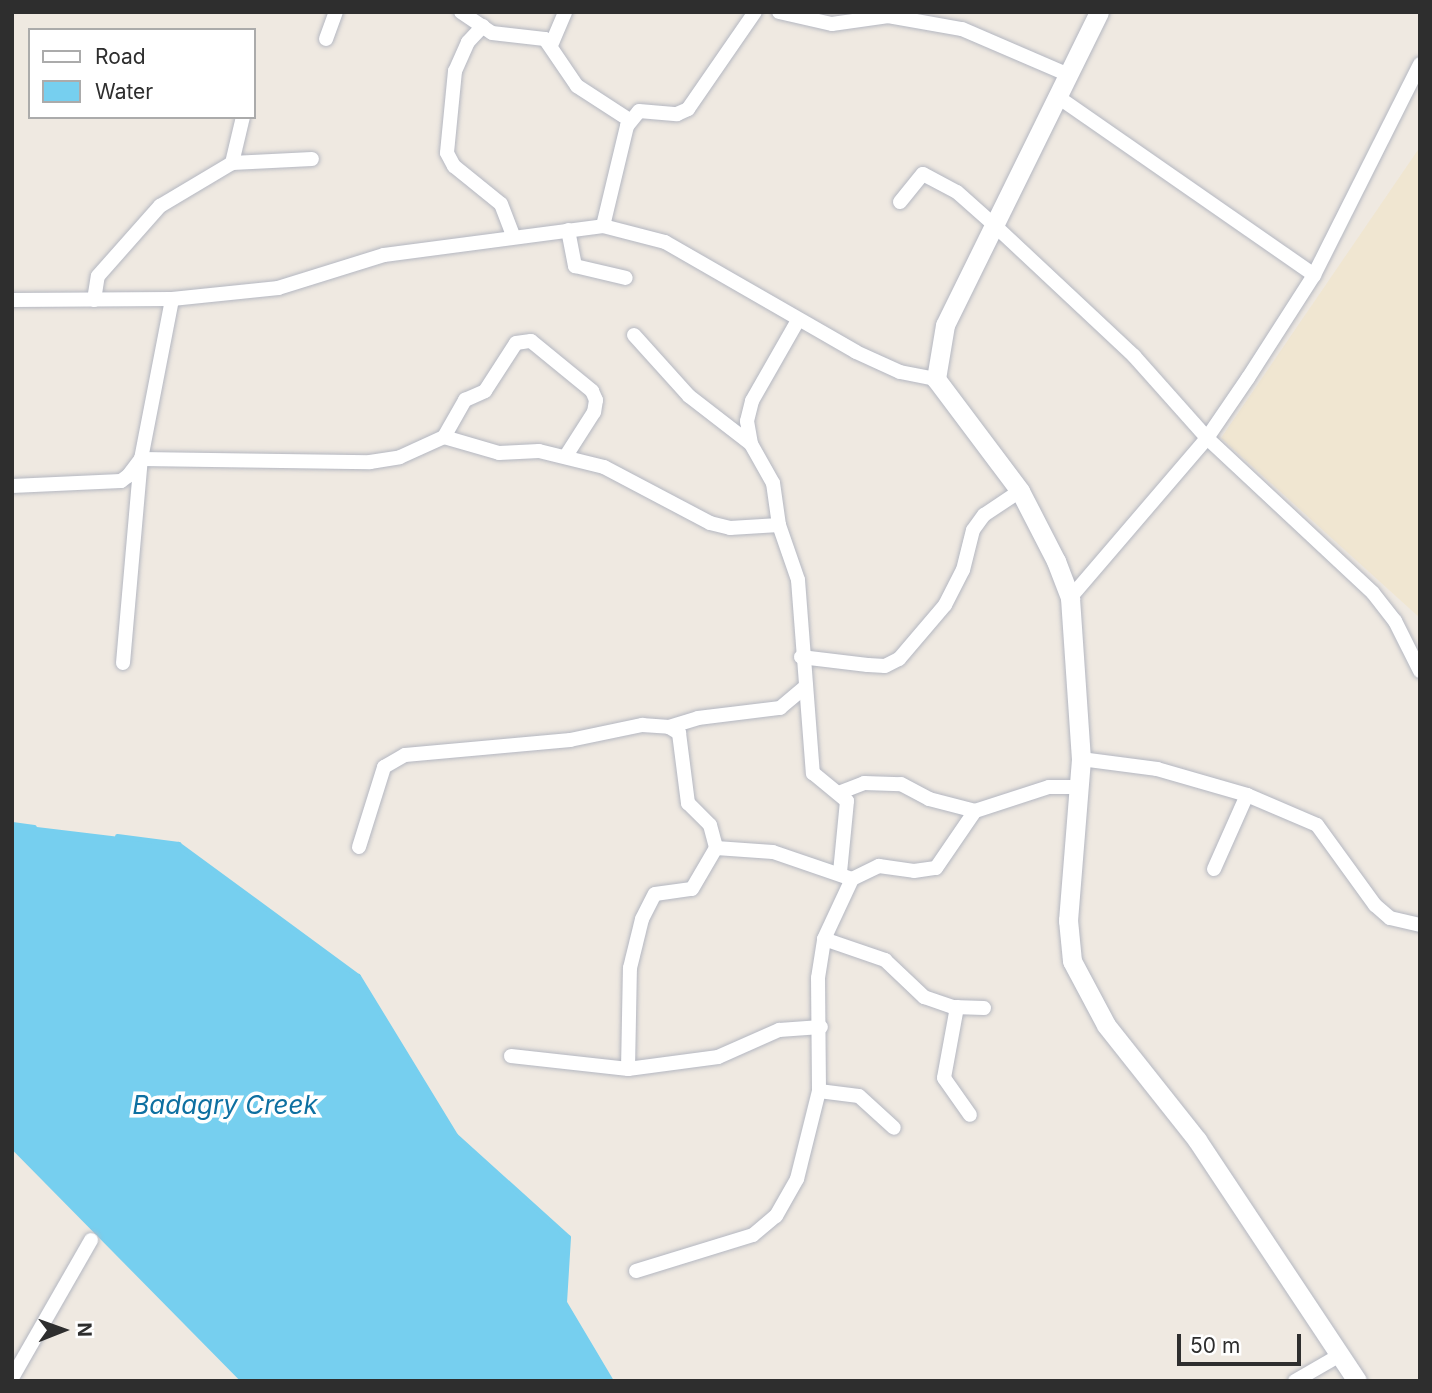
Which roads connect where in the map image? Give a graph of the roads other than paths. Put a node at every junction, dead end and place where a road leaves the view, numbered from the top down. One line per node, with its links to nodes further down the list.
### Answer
1 (336, 12): 8 (street)
2 (461, 12): 7 (street)
3 (565, 12): 9 (street)
4 (755, 12): 14 (street)
5 (779, 12): 11 (street)
6 (1099, 12): 11 (main road)
7 (483, 26): 9 (street); 21 (street)
8 (326, 39)
9 (552, 43): 14 (street)
10 (1419, 70): 22 (street)
11 (1069, 75): 12 (main road)
12 (1058, 97): 18 (main road); 22 (street)
13 (243, 119): 16 (street)
14 (631, 121): 19 (street)
15 (312, 159): 16 (street)
16 (232, 163): 26 (street)
17 (900, 202): 18 (street)
18 (993, 224): 29 (main road); 31 (street)
19 (603, 226): 20 (street); 27 (street)
20 (568, 230): 21 (street); 23 (street)
21 (513, 236): 24 (street)
22 (1314, 275): 31 (street)
23 (626, 278)
24 (172, 299): 26 (street); 34 (street)
25 (12, 300): 26 (street)
26 (94, 300)
27 (797, 322): 29 (street); 32 (street)
28 (634, 335): 32 (street)
29 (936, 379): 36 (main road)
30 (444, 437): 33 (street); 33 (street); 34 (street)
31 (1207, 438): 38 (street); 41 (street)
32 (751, 444): 37 (street)
33 (566, 456): 37 (street)
34 (141, 459): 35 (street); 40 (street)
35 (12, 486)
36 (1020, 491): 38 (main road); 39 (street)
37 (779, 525): 39 (street)
38 (1070, 598): 44 (main road)
39 (801, 657): 42 (street)
40 (123, 663)
41 (1420, 671)
42 (806, 686): 43 (street); 46 (street)
43 (669, 727): 49 (street); 50 (street)
44 (1081, 759): 45 (main road); 47 (street)
45 (1080, 787): 48 (street); 65 (main road)
46 (841, 792): 48 (street); 52 (street)
47 (1247, 795): 51 (street); 53 (street)
48 (975, 811): 52 (street)
49 (359, 847)
50 (716, 848): 52 (street); 59 (street)
51 (1214, 869)
52 (846, 876): 54 (street)
53 (1420, 925)
54 (824, 939): 55 (street); 57 (street)
55 (957, 1007): 56 (street); 61 (street)
56 (984, 1008)
57 (821, 1027): 59 (street); 60 (street)
58 (511, 1056): 59 (street)
59 (628, 1069)
60 (819, 1091): 62 (street); 64 (street)
61 (970, 1115)
62 (894, 1128)
63 (91, 1240): 66 (street)
64 (636, 1271)
65 (1340, 1355): 67 (street); 68 (main road)
66 (12, 1378)
67 (1295, 1381)
68 (1357, 1381)

